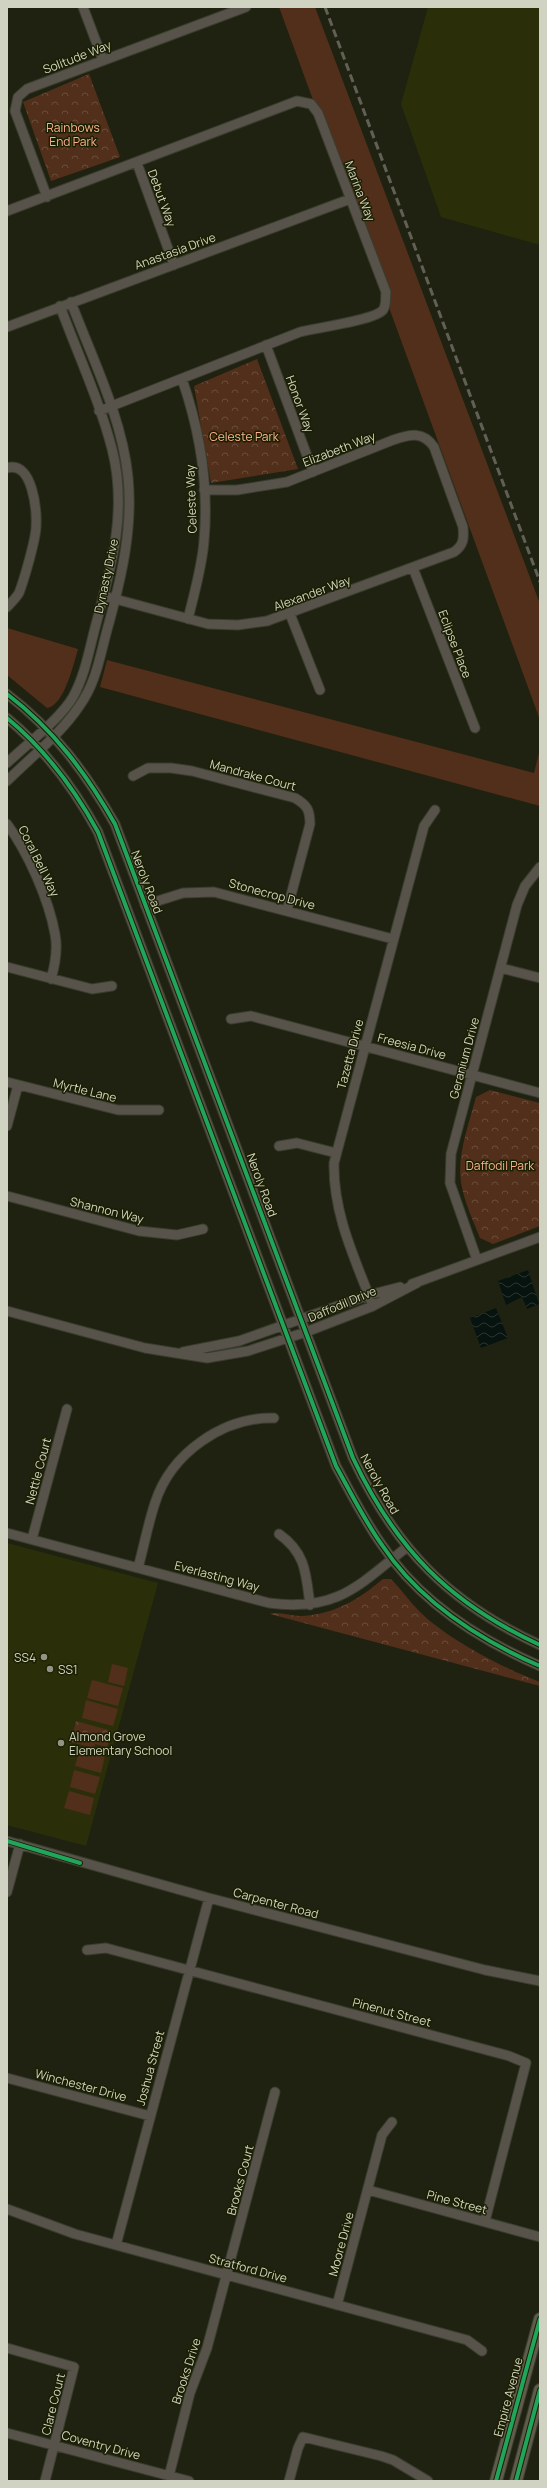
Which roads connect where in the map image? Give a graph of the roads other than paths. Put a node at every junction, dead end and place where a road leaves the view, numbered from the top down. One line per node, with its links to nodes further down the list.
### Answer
1 (83, 7): 3 (street)
2 (246, 7): 3 (street, Solitude Way)
3 (103, 60): 5 (street, Solitude Way)
4 (136, 163): 5 (street, Marina Way); 6 (street, Marina Way); 8 (street, Debut Way)
5 (47, 197): 7 (street, Marina Way)
6 (350, 199): 8 (street, Anastasia Drive); 12 (street, Marina Way)
7 (7, 211)
8 (174, 265): 9 (street, Anastasia Drive)
9 (71, 302): 10 (street, Anastasia Drive); 14 (street, Dynasty Drive)
10 (60, 306): 11 (street, Anastasia Drive); 15 (street, Dynasty Drive)
11 (7, 327)
12 (266, 345): 13 (street, Marina Way); 17 (street, Honor Way)
13 (182, 379): 14 (street, Marina Way); 19 (street, Celeste Way)
14 (110, 406): 15 (street, Marina Way); 22 (street, Dynasty Drive)
15 (99, 411): 21 (street, Dynasty Drive)
16 (7, 468): 23 (street)
17 (313, 472): 18 (street, Elizabeth Way); 19 (street, Elizabeth Way)
18 (449, 487): 20 (street, Alexander Way)
19 (204, 490): 25 (street, Celeste Way)
20 (413, 568): 24 (street, Alexander Way); 30 (street, Eclipse Place)
21 (104, 596): 22 (street, Alexander Way); 29 (street, Dynasty Drive)
22 (115, 600): 25 (street, Alexander Way); 31 (street, Dynasty Drive)
23 (7, 607)
24 (290, 614): 25 (street, Alexander Way); 26 (street)
25 (188, 619)
26 (320, 690)
27 (7, 694): 29 (street, Neroly Road)
28 (7, 718): 32 (street)
29 (45, 726): 31 (street, Neroly Road); 32 (street, Dynasty Drive)
30 (475, 728)
31 (54, 735): 33 (street, Dynasty Drive); 40 (street, Neroly Road)
32 (32, 740): 33 (street); 34 (street, Dynasty Drive)
33 (40, 748): 36 (street, Dynasty Drive); 67 (street)
34 (7, 763)
35 (133, 776): 41 (street, Mandrake Court)
36 (7, 781)
37 (435, 810): 42 (street, Tazetta Drive)
38 (7, 824): 46 (street, Coral Bell Way)
39 (540, 867): 44 (street, Geranium Drive)
40 (145, 905): 41 (street, Stonecrop Drive); 66 (street, Neroly Road)
41 (287, 910): 42 (street, Stonecrop Drive)
42 (393, 939): 49 (street, Tazetta Drive)
43 (7, 967): 46 (street)
44 (501, 968): 45 (street); 50 (street, Geranium Drive)
45 (540, 978)
46 (52, 979): 47 (street)
47 (112, 986)
48 (231, 1019): 49 (street, Freesia Drive)
49 (365, 1046): 50 (street, Freesia Drive); 57 (street, Tazetta Drive)
50 (472, 1075): 53 (street, Freesia Drive); 61 (street, Geranium Drive)
51 (7, 1082): 52 (street, Myrtle Lane)
52 (18, 1085): 54 (street, Myrtle Lane); 55 (street)
53 (540, 1093)
54 (159, 1110)
55 (7, 1126)
56 (279, 1146): 57 (street)
57 (336, 1153): 63 (street, Tazetta Drive)
58 (7, 1196): 59 (street, Shannon Way)
59 (202, 1229)
60 (540, 1237): 61 (street, Daffodil Drive)
61 (478, 1260): 62 (street, Daffodil Drive)
62 (417, 1283): 63 (street, Daffodil Drive); 64 (street, Daffodil Drive)
63 (369, 1296): 64 (street, Tazetta Drive); 66 (street, Daffodil Drive)
64 (373, 1306): 68 (street, Daffodil Drive)
65 (7, 1311): 70 (street, Daffodil Drive)
66 (302, 1319): 67 (street, Daffodil Drive); 68 (street, Neroly Road)
67 (284, 1326): 69 (street); 70 (street, Daffodil Drive)
68 (306, 1332): 69 (street, Daffodil Drive); 76 (street, Neroly Road)
69 (289, 1338): 70 (street, Daffodil Drive); 77 (street)
70 (182, 1352)
71 (66, 1409): 75 (street, Nettle Court)
72 (274, 1418): 78 (street)
73 (7, 1533): 75 (street, Everlasting Way)
74 (279, 1534): 79 (street)
75 (32, 1539): 78 (street, Everlasting Way)
76 (407, 1547): 77 (street, Everlasting Way); 80 (street, Neroly Road)
77 (392, 1559): 79 (street, Everlasting Way); 81 (street)
78 (138, 1568): 79 (street, Everlasting Way)
79 (310, 1605)
80 (540, 1645)
81 (540, 1666)
82 (7, 1841): 83 (street, Carpenter Road)
83 (20, 1844): 84 (street); 85 (street, Carpenter Road)
84 (7, 1892)
85 (209, 1898): 87 (street, Joshua Street); 88 (street, Carpenter Road)
86 (87, 1950): 87 (street)
87 (189, 1970): 91 (street, Joshua Street); 95 (street, Pinenut Street)
88 (540, 1981)
89 (7, 2078): 91 (street, Winchester Drive)
90 (275, 2092): 98 (street, Brooks Court)
91 (150, 2116): 97 (street, Joshua Street)
92 (392, 2122): 93 (street, Moore Drive)
93 (368, 2190): 95 (street, Pine Street); 99 (street, Moore Drive)
94 (7, 2209): 97 (street, Stratford Drive)
95 (485, 2221): 96 (street, Pine Street)
96 (540, 2237)
97 (116, 2245): 98 (street, Stratford Drive)
98 (227, 2274): 99 (street, Stratford Drive); 106 (street, Brooks Drive)
99 (337, 2305): 102 (street, Stratford Drive)
100 (540, 2319): 111 (main road, Empire Avenue)
101 (7, 2348): 105 (street, Clare Court)
102 (482, 2351)
103 (540, 2390): 112 (main road)
104 (7, 2433): 105 (street, Coventry Drive)
105 (55, 2446): 106 (street, Coventry Drive); 107 (street)
106 (169, 2476): 108 (street, Coventry Drive)
107 (45, 2481)
108 (189, 2481)
109 (289, 2481): 110 (street)
110 (428, 2481)
111 (496, 2481)
112 (516, 2481)

